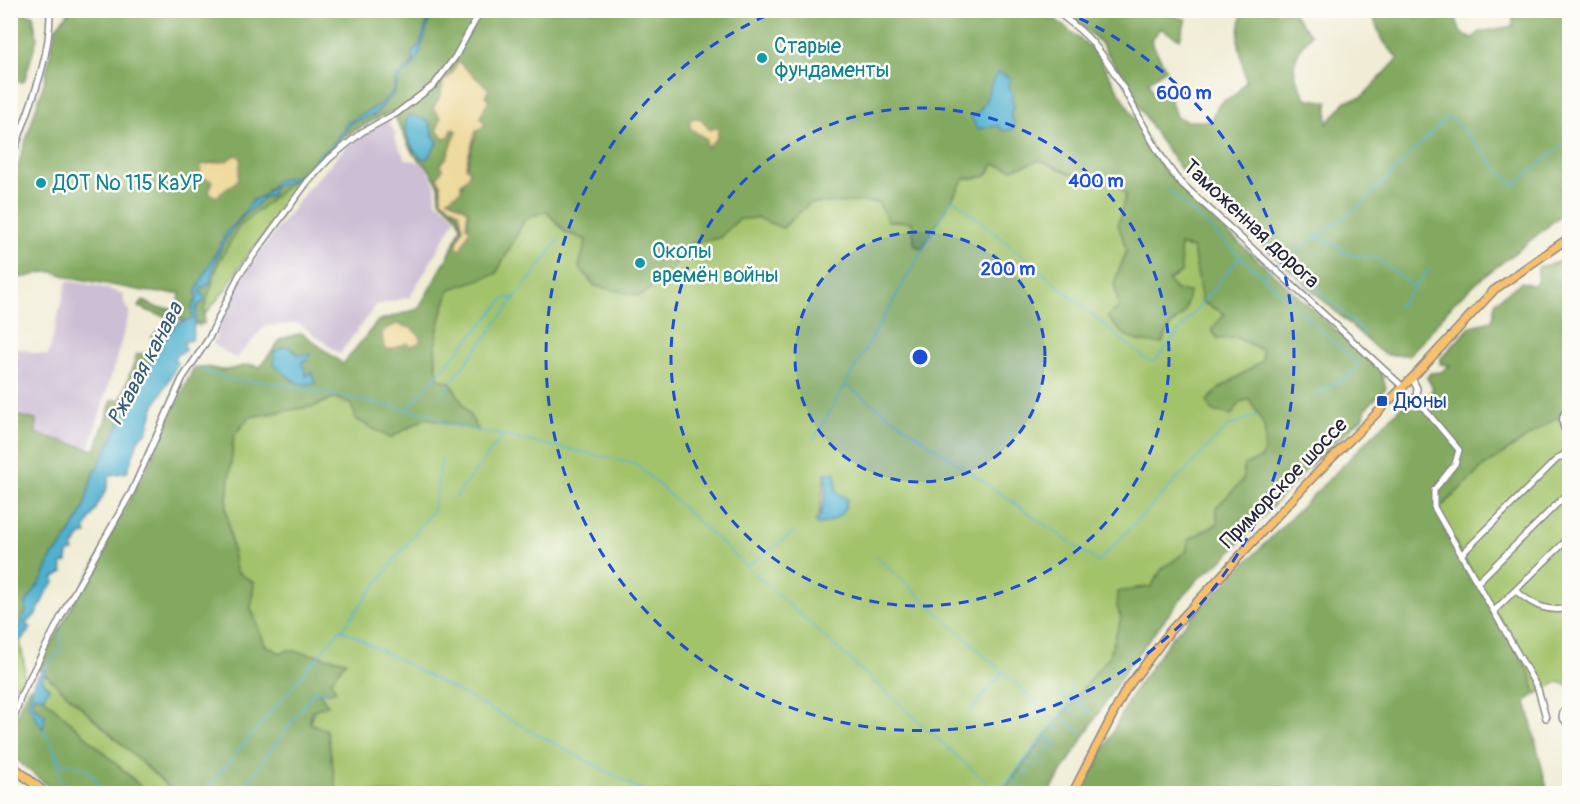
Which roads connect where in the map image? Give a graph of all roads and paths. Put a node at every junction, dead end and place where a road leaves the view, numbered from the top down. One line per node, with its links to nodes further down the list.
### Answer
1 (50, 10): 4 (street)
2 (481, 10): 25 (street)
3 (1055, 10): 7 (street, Таможенная дорога)
4 (10, 163)
5 (1569, 237): 6 (main road, Приморское шоссе)
6 (1412, 378): 7 (main road, Приморское шоссе); 9 (street)
7 (1403, 387): 8 (main road, Приморское шоссе)
8 (1395, 395): 9 (street); 28 (main road, Приморское шоссе)
9 (1416, 399): 17 (street)
10 (1569, 405): 11 (street)
11 (1562, 419): 12 (street); 13 (street)
12 (1569, 420)
13 (1569, 440)
14 (1569, 451): 17 (street)
15 (1569, 491): 18 (street)
16 (1569, 537): 19 (street)
17 (1462, 554): 18 (street)
18 (1478, 582): 21 (street)
19 (1516, 591): 20 (street); 21 (street)
20 (1569, 608)
21 (1494, 611): 23 (street)
22 (1569, 707): 24 (street)
23 (1546, 718)
24 (1569, 727)
25 (10, 732)
26 (10, 764): 27 (highway)
27 (44, 793)
28 (1072, 794)

